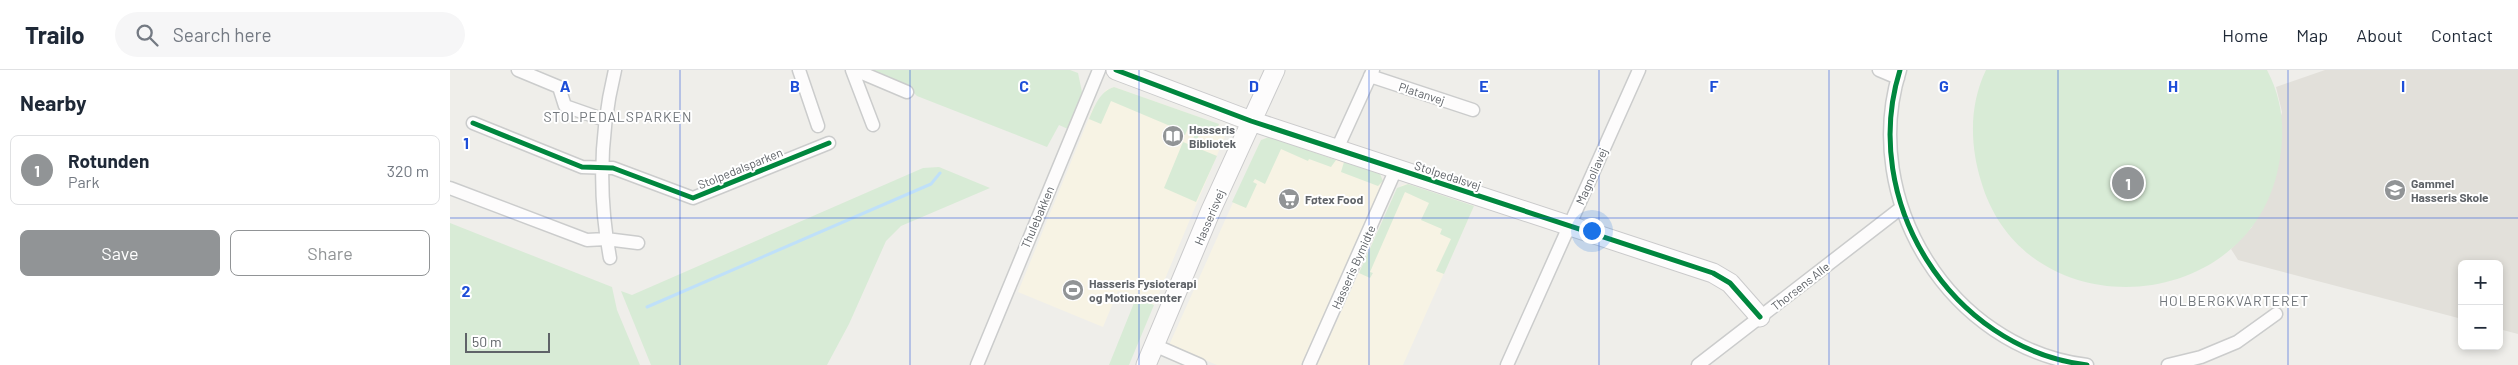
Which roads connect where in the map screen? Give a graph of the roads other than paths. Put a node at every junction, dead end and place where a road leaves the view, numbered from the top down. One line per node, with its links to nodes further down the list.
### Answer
1 (518, 70): 14 (street)
2 (615, 70): 14 (street)
3 (799, 70): 18 (street)
4 (853, 70): 12 (street); 17 (street)
5 (1098, 70): 32 (street, Thulebakken)
6 (1116, 70): 15 (street, Stolpedalsvej)
7 (1275, 70): 15 (street, Hasserisvej)
8 (1639, 70): 25 (street, Magnoliavej)
9 (1879, 70): 11 (street)
10 (1372, 73): 13 (street, Platanvej); 20 (street, Platanvej)
11 (1899, 74): 24 (street)
12 (907, 92)
13 (1473, 110)
14 (605, 120): 21 (street)
15 (1251, 121): 20 (street, Stolpedalsvej); 31 (street, Hasserisvej)
16 (473, 123): 21 (street, Stolpedalsparken)
17 (873, 125)
18 (818, 126)
19 (829, 143): 21 (street, Stolpedalsparken)
20 (1337, 149): 22 (street, Stolpedalsvej)
21 (601, 168): 26 (street)
22 (1396, 168): 25 (street, Stolpedalsvej); 35 (street, Hasseris Bymidte)
23 (450, 188): 26 (street)
24 (1901, 208): 30 (street, Thorsens Alle); 38 (street)
25 (1570, 225): 30 (street, Stolpedalsvej); 36 (street, Magnoliavej)
26 (606, 239): 27 (street); 28 (street)
27 (638, 243)
28 (610, 258)
29 (2276, 314): 39 (street)
30 (1760, 317): 37 (street, Thorsens Alle)
31 (1154, 344): 33 (street, Hasserisvej); 34 (street)
32 (977, 365)
33 (1146, 365)
34 (1200, 365)
35 (1309, 365)
36 (1507, 365)
37 (1698, 365)
38 (2086, 365)
39 (2168, 365)

